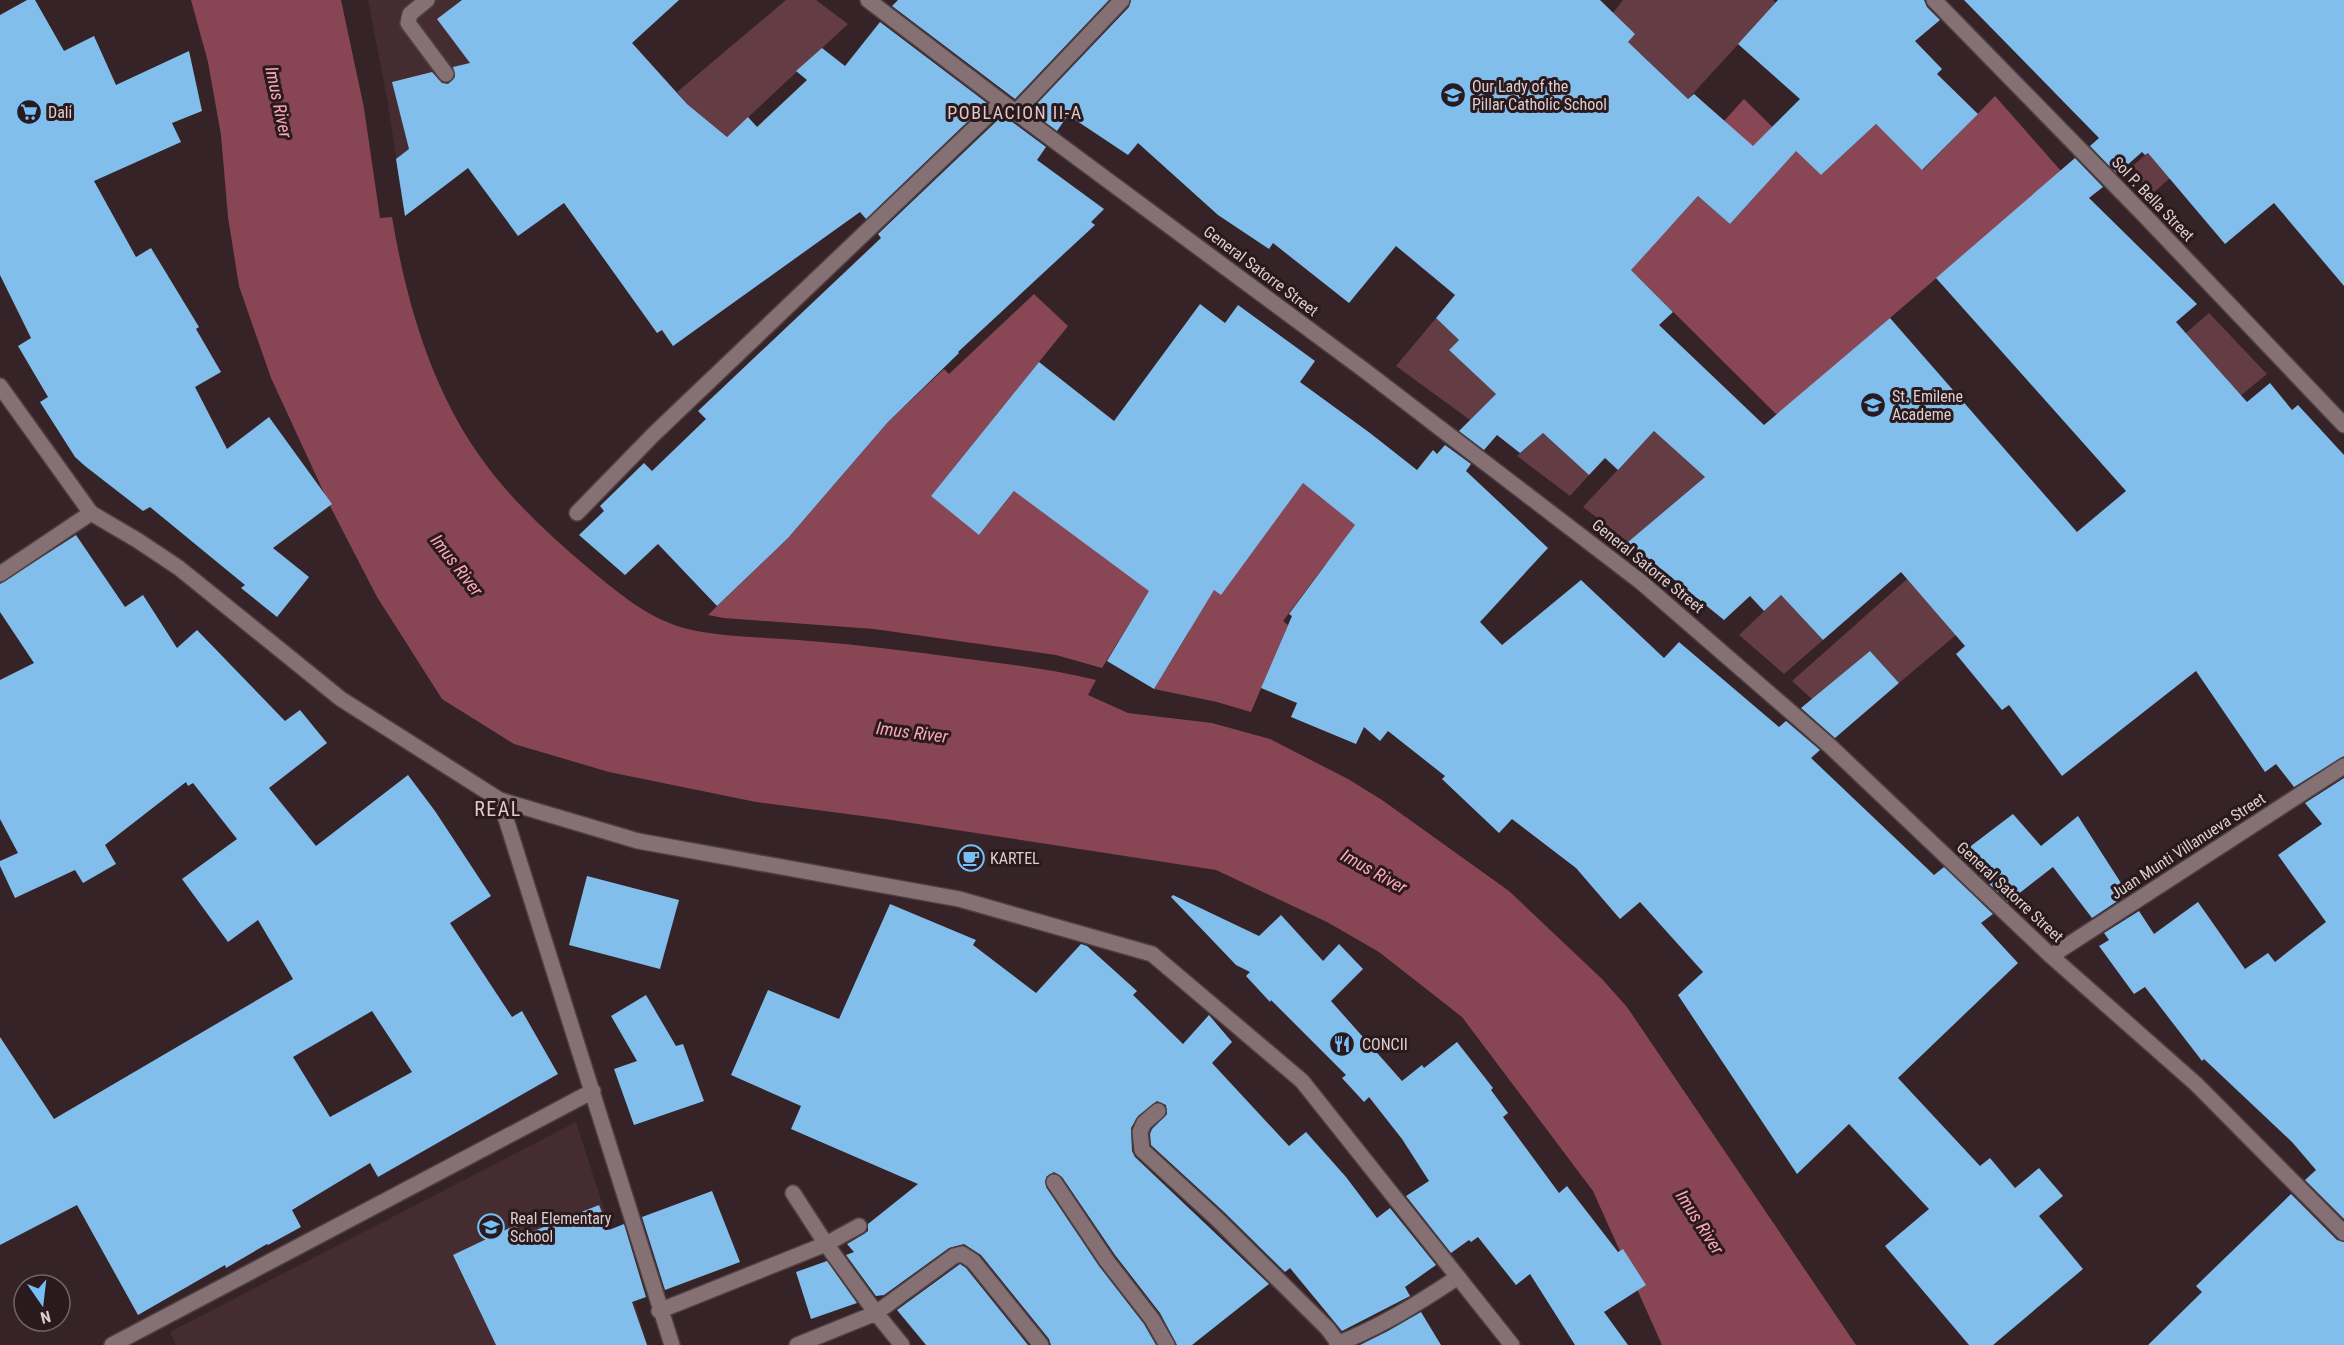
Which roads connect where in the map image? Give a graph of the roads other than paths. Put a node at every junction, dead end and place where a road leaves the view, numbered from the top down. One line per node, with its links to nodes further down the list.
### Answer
1 (427, 0): 5 (street)
2 (868, 0): 6 (street, General Satorre Street)
3 (1122, 0): 7 (street)
4 (1934, 0): 9 (street, Sol P. Bella Street)
5 (446, 74)
6 (1002, 102): 7 (street, General Satorre Street); 11 (street)
7 (1016, 112): 15 (street, General Satorre Street)
8 (0, 386): 10 (street)
9 (2344, 425)
10 (91, 513): 12 (street); 14 (street)
11 (577, 513)
12 (0, 574)
13 (2344, 766): 15 (street, Juan Munti Villanueva Street)
14 (500, 800): 16 (street); 23 (street)
15 (2051, 956): 21 (street, General Satorre Street)
16 (592, 1091): 24 (street); 27 (street)
17 (1158, 1111): 26 (street)
18 (1054, 1182): 32 (street)
19 (794, 1194): 22 (street)
20 (859, 1226): 22 (street)
21 (2344, 1233)
22 (826, 1244): 24 (street); 25 (street)
23 (1458, 1277): 26 (street); 33 (street)
24 (659, 1311): 28 (street)
25 (876, 1313): 29 (street); 30 (street); 31 (street)
26 (1337, 1344)
27 (111, 1345)
28 (672, 1345)
29 (797, 1345)
30 (902, 1345)
31 (1041, 1345)
32 (1167, 1345)
33 (1512, 1345)

